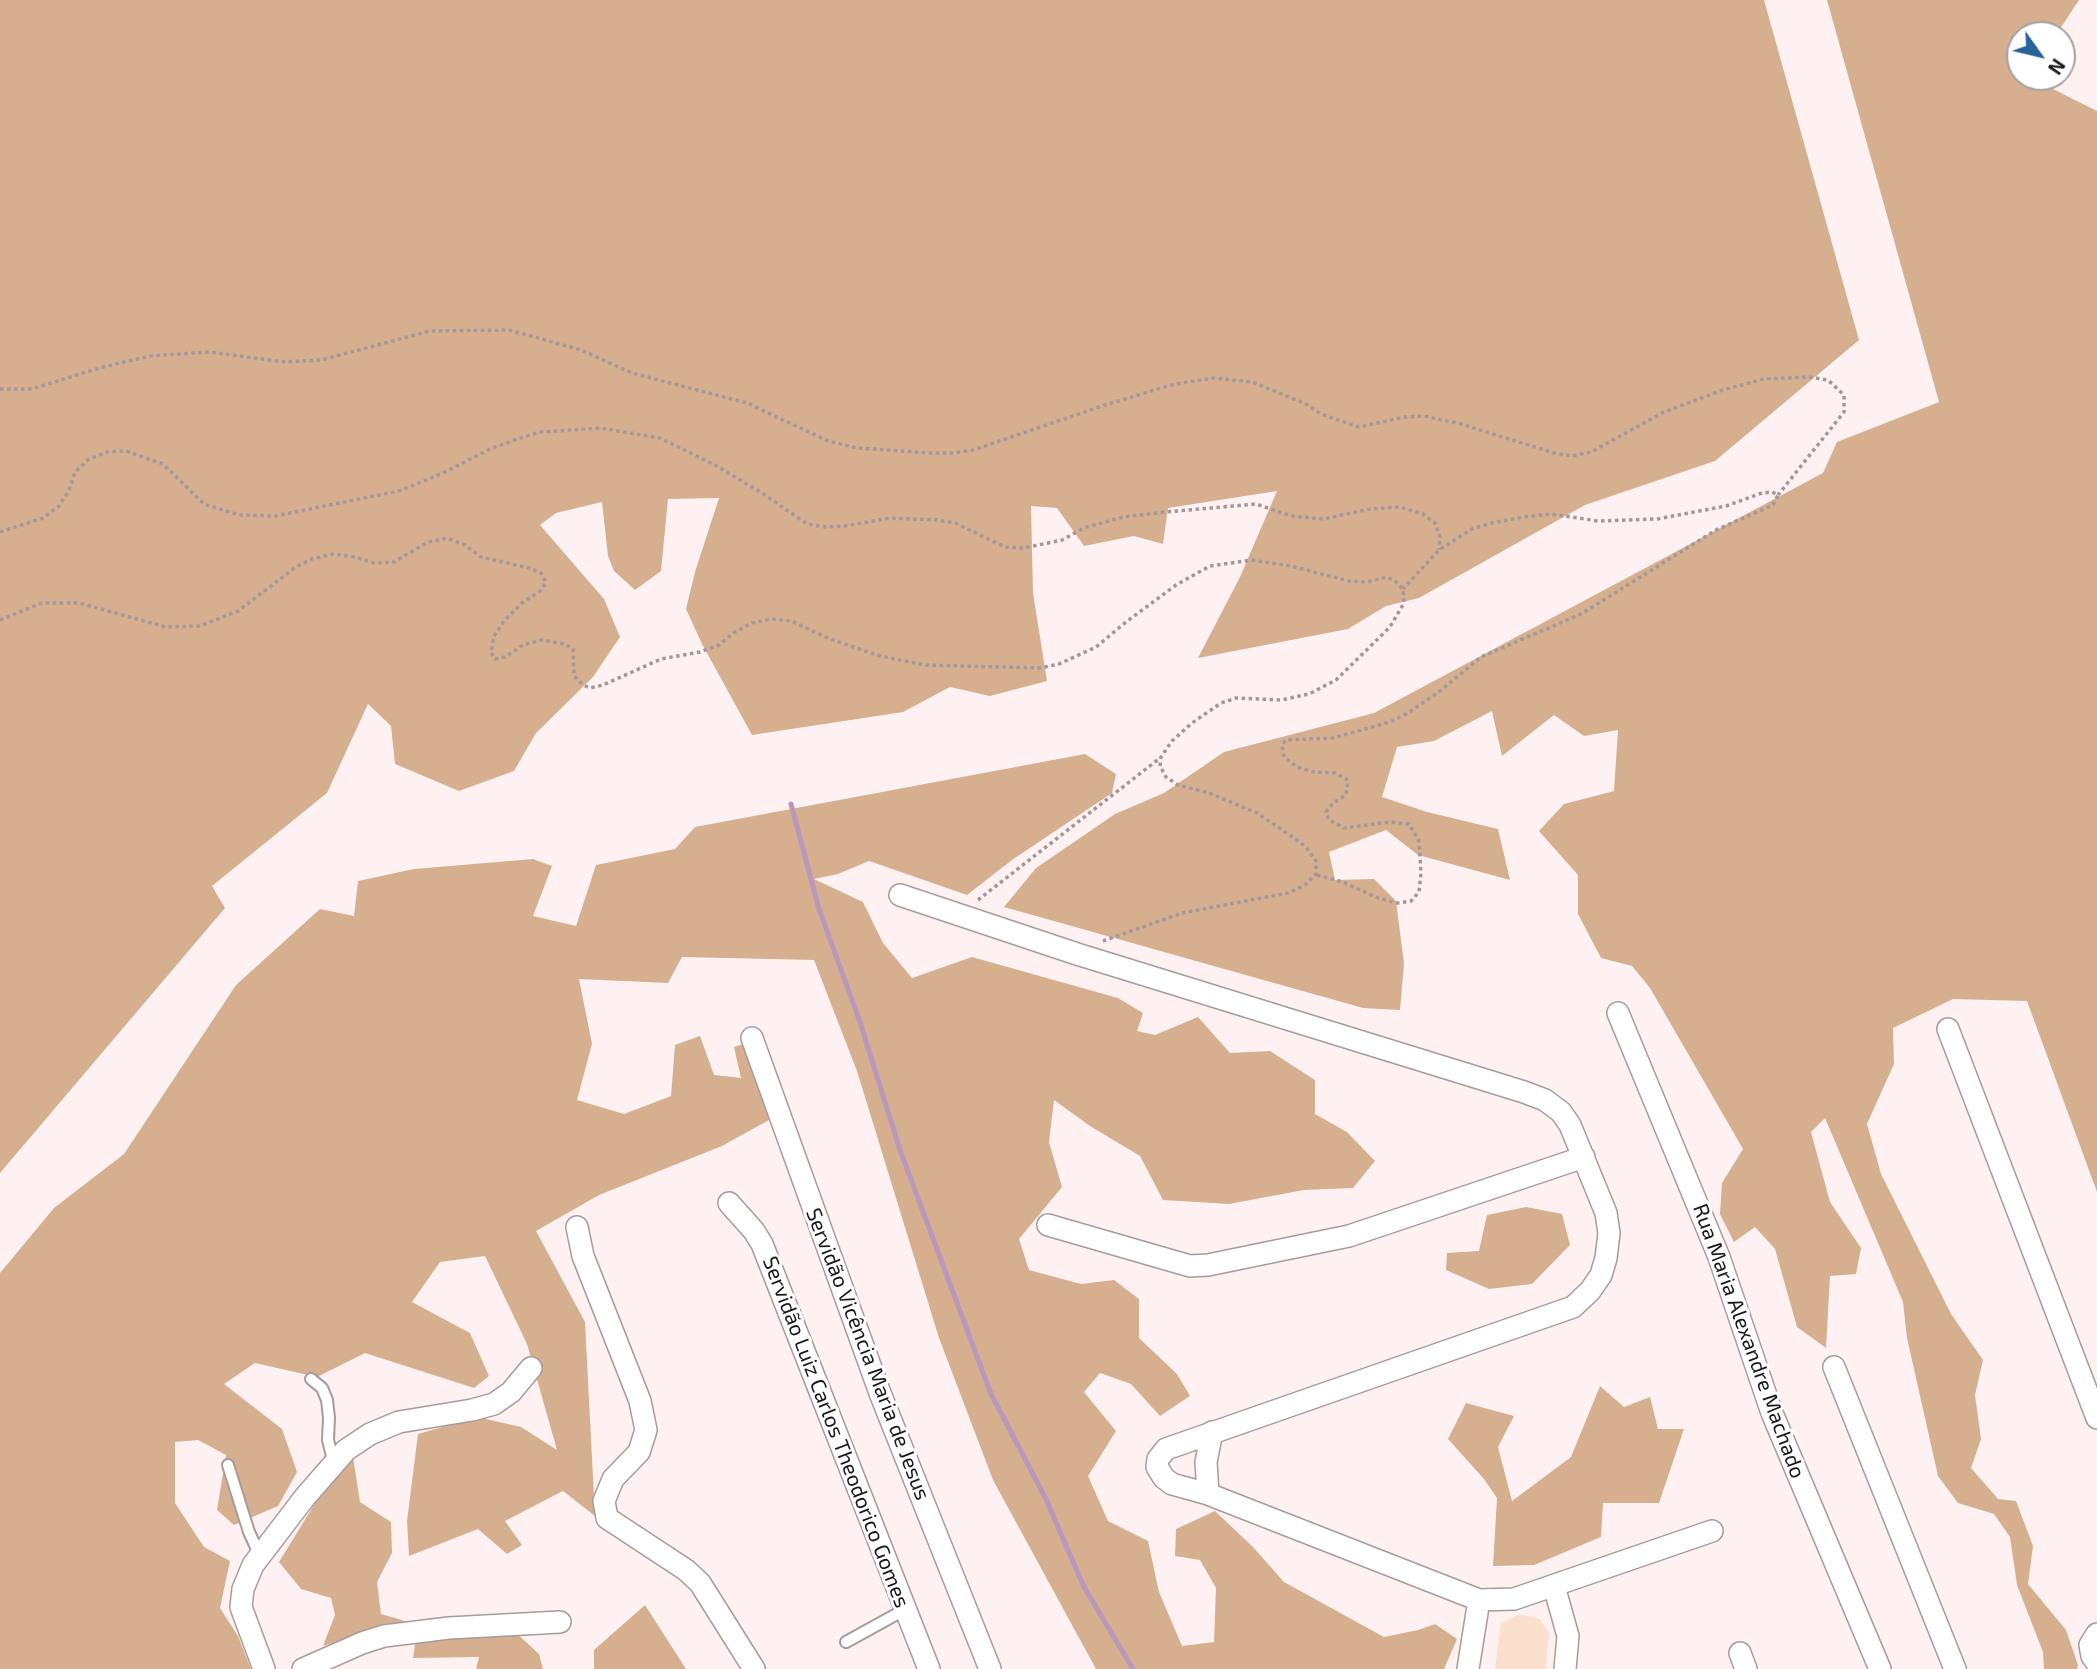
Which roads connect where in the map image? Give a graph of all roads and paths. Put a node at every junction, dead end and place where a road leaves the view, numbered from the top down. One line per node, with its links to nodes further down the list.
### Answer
1 (0, 389): 2 (path)
2 (1778, 495): 4 (path); 8 (path)
3 (0, 531): 4 (path)
4 (1439, 550): 5 (path)
5 (1403, 589): 6 (path); 7 (path)
6 (0, 620)
7 (1161, 757): 8 (path); 10 (path)
8 (1316, 874): 11 (path)
9 (900, 895): 10 (street)
10 (958, 916): 11 (street)
11 (1077, 954): 15 (street)
12 (1618, 1013): 43 (street, Rua Maria Alexandre Machado)
13 (1948, 1029): 22 (street)
14 (752, 1038): 40 (street, Servidão Vicência Maria de Jesus)
15 (1584, 1157): 17 (street); 23 (street)
16 (729, 1203): 31 (street, Servidão Luiz Carlos Theodorico Gomes)
17 (1048, 1225)
18 (577, 1227): 38 (street)
19 (1833, 1367): 44 (street)
20 (531, 1368): 24 (street)
21 (311, 1379): 24 (lane)
22 (2097, 1418)
23 (1212, 1432): 26 (street); 26 (street)
24 (334, 1464): 28 (street)
25 (228, 1465): 28 (lane)
26 (1208, 1494): 30 (street)
27 (1712, 1531): 29 (street)
28 (260, 1556): 36 (street)
29 (1554, 1586): 30 (street); 42 (street)
30 (1479, 1600): 41 (street)
31 (906, 1609): 34 (lane); 39 (street, Servidão Luiz Carlos Theodorico Gomes)
32 (559, 1622): 37 (street)
33 (2097, 1634): 35 (street)
34 (846, 1642)
35 (2097, 1663)
36 (264, 1669)
37 (303, 1669)
38 (754, 1669)
39 (929, 1669)
40 (990, 1669)
41 (1468, 1669)
42 (1565, 1669)
43 (1881, 1669)
44 (1955, 1669)

